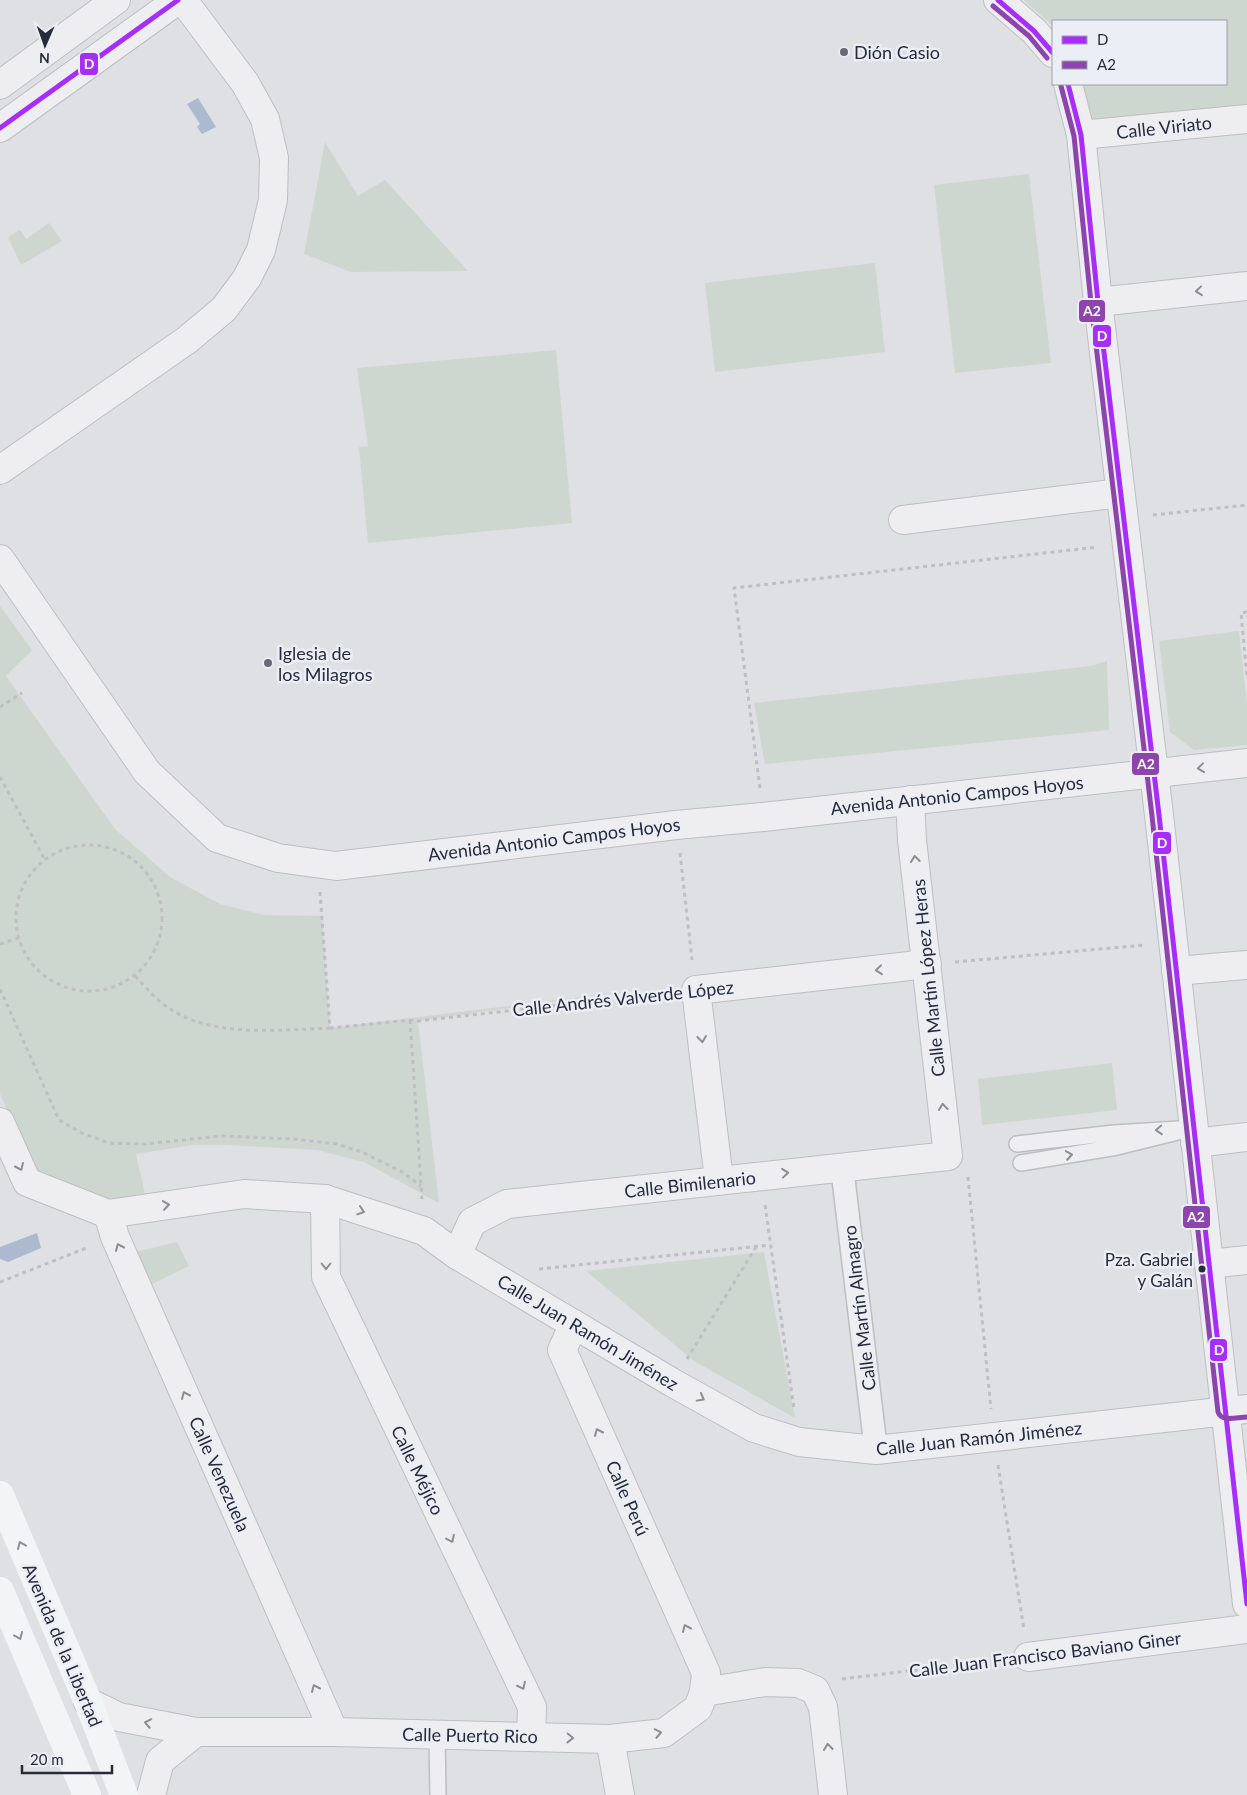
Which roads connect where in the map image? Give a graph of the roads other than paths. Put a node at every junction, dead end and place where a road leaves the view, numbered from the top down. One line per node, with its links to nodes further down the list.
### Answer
1 (116, 0): 6 (street)
2 (178, 0): 9 (street)
3 (183, 0): 13 (street)
4 (998, 0): 5 (street)
5 (1052, 51)
6 (0, 85)
7 (1068, 85): 10 (street)
8 (1247, 119): 10 (street, Calle Viriato)
9 (0, 128)
10 (1080, 135): 12 (street)
11 (1247, 286): 12 (street, one-way to 12)
12 (1098, 302): 14 (street)
13 (0, 470)
14 (1123, 518): 15 (street); 18 (street)
15 (903, 520)
16 (0, 559): 19 (street, Avenida Antonio Campos Hoyos)
17 (1247, 763): 18 (street, Avenida Antonio Campos Hoyos, one-way to 18)
18 (1154, 773): 19 (street, Avenida Antonio Campos Hoyos); 22 (street)
19 (910, 800): 20 (street, Calle Martín López Heras, one-way to 19)
20 (927, 964): 27 (street, Calle Martín López Heras, one-way to 20); 30 (street, Calle Andrés Valverde López, one-way to 30)
21 (1247, 965): 22 (street)
22 (1176, 971): 24 (street)
23 (0, 1122): 32 (street, Calle Juan Ramón Jiménez, one-way to 32)
24 (1195, 1136): 25 (street); 26 (lane, one-way to 26); 28 (lane, one-way to 24); 35 (street)
25 (1247, 1137)
26 (1017, 1144)
27 (948, 1156): 29 (street, Calle Bimilenario)
28 (1021, 1163)
29 (842, 1167): 30 (street, Calle Bimilenario, one-way to 29); 38 (street, Calle Martín Almagro)
30 (719, 1180): 33 (street, Calle Bimilenario)
31 (325, 1199): 32 (street, Calle Juan Ramón Jiménez, one-way to 31); 33 (street, Calle Juan Ramón Jiménez, one-way to 33); 50 (street, Calle Méjico, one-way to 50)
32 (112, 1225): 48 (street, Calle Venezuela, one-way to 32)
33 (457, 1255): 36 (street, Calle Juan Ramón Jiménez)
34 (1247, 1260): 35 (street)
35 (1209, 1264): 37 (street)
36 (574, 1324): 38 (street, Calle Juan Ramón Jiménez, one-way to 38); 45 (street, Calle Perú, one-way to 36)
37 (1236, 1410): 38 (street, Calle Juan Ramón Jiménez); 40 (street)
38 (876, 1450)
39 (0, 1495): 46 (main road, Avenida de la Libertad, one-way to 39)
40 (1246, 1577): 42 (street)
41 (0, 1591): 52 (main road, Avenida de la Libertad, one-way to 52)
42 (1247, 1604)
43 (1247, 1629): 44 (street, Calle Juan Francisco Baviano Giner)
44 (1028, 1657)
45 (705, 1682): 51 (street, Calle Puerto Rico, one-way to 45); 57 (street, one-way to 45)
46 (88, 1702): 47 (street, Calle Puerto Rico, one-way to 46); 53 (main road, Avenida de la Libertad)
47 (196, 1732): 48 (street, Calle Puerto Rico); 54 (street)
48 (334, 1732): 49 (street, Calle Puerto Rico)
49 (436, 1734): 50 (street, Calle Puerto Rico); 55 (lane)
50 (531, 1737): 51 (street, Calle Puerto Rico, one-way to 51)
51 (610, 1739): 56 (street)
52 (87, 1795)
53 (124, 1795)
54 (151, 1795)
55 (438, 1795)
56 (620, 1795)
57 (833, 1795)

